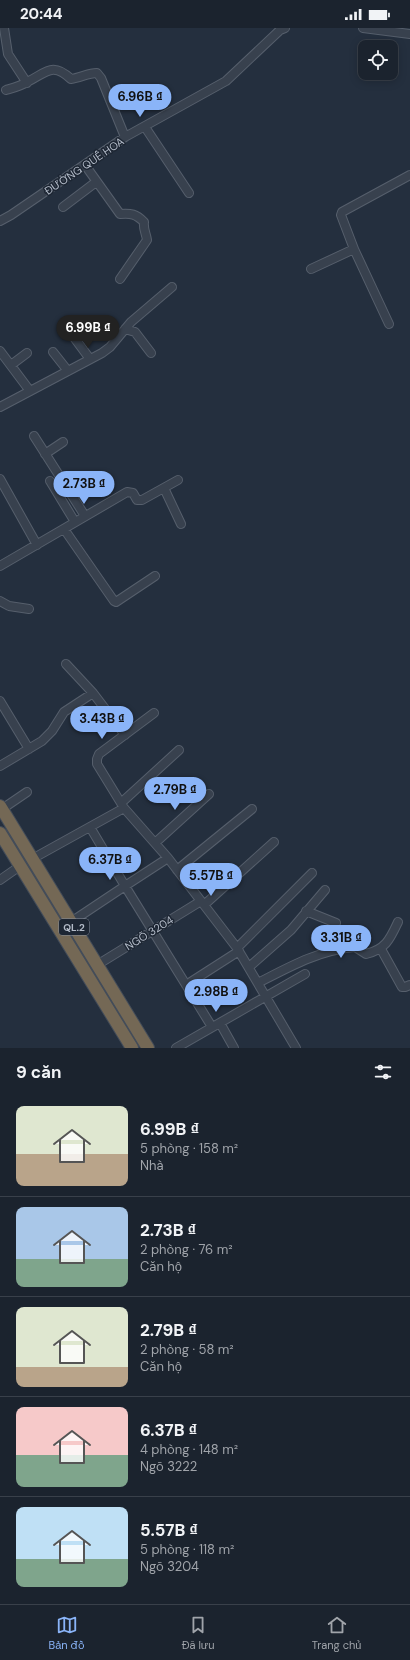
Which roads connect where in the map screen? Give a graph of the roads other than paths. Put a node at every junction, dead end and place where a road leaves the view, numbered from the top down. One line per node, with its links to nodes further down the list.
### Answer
1 (4, 28): 5 (street)
2 (285, 28): 7 (street, ĐƯỜNG QUẾ HOA)
3 (363, 28): 4 (street)
4 (408, 35)
5 (26, 83): 6 (street); 8 (street)
6 (6, 90)
7 (146, 127): 8 (street, ĐƯỜNG QUẾ HOA); 12 (street)
8 (125, 138): 9 (street, ĐƯỜNG QUẾ HOA)
9 (85, 165): 11 (street); 14 (street, ĐƯỜNG QUẾ HOA)
10 (410, 175): 15 (street)
11 (96, 182): 13 (street); 17 (street)
12 (188, 193)
13 (62, 207)
14 (0, 221)
15 (354, 249): 16 (street); 19 (street)
16 (311, 269)
17 (120, 279)
18 (172, 287): 20 (street)
19 (389, 324)
20 (125, 329): 25 (street); 26 (street)
21 (70, 332): 26 (street)
22 (0, 351): 27 (street)
23 (53, 352): 28 (street)
24 (27, 353): 27 (street)
25 (151, 353)
26 (90, 359): 28 (street)
27 (11, 365): 29 (street)
28 (68, 371): 29 (street)
29 (30, 391): 30 (street)
30 (1, 406)
31 (34, 436): 33 (street)
32 (63, 442): 33 (street)
33 (45, 454): 38 (street)
34 (178, 480): 37 (street)
35 (0, 481): 42 (street)
36 (50, 481): 39 (street)
37 (164, 488): 38 (street); 40 (street)
38 (85, 516): 39 (street)
39 (75, 522): 41 (street)
40 (182, 524)
41 (64, 529): 42 (street); 44 (street)
42 (38, 545): 43 (street)
43 (0, 566)
44 (155, 576)
45 (0, 601): 46 (street)
46 (29, 609)
47 (66, 664): 48 (street)
48 (93, 693): 51 (street); 52 (street)
49 (0, 701): 52 (street)
50 (154, 713): 51 (street)
51 (125, 734): 57 (street)
52 (29, 749): 54 (street)
53 (179, 750): 57 (street)
54 (0, 766)
55 (27, 792): 59 (street)
56 (209, 794): 63 (street)
57 (123, 805): 60 (street); 63 (street)
58 (252, 809): 67 (street)
59 (2, 812): 65 (highway, QL.2)
60 (90, 827): 65 (street); 70 (street)
61 (0, 833): 66 (highway, QL.2)
62 (274, 842): 72 (street, NGÕ 3204)
63 (155, 843): 64 (street)
64 (168, 858): 67 (street); 70 (street)
65 (32, 859): 74 (highway, QL.2)
66 (20, 866): 69 (street); 89 (highway, QL.2)
67 (177, 870): 72 (street)
68 (312, 873): 79 (street)
69 (0, 880)
70 (125, 886): 74 (street); 77 (street)
71 (325, 890): 73 (street)
72 (202, 903): 77 (street, NGÕ 3204); 79 (street)
73 (306, 911): 76 (street); 81 (street)
74 (70, 922): 80 (highway, QL.2)
75 (398, 922): 78 (street)
76 (336, 923)
77 (152, 931): 80 (street, NGÕ 3204); 84 (street)
78 (381, 949): 83 (street); 85 (street)
79 (238, 950): 81 (street); 84 (street)
80 (97, 965): 90 (highway, QL.2)
81 (249, 967): 83 (street)
82 (305, 974): 86 (street)
83 (258, 983): 86 (street)
84 (186, 985): 88 (street)
85 (410, 985)
86 (266, 996): 87 (street); 93 (street)
87 (220, 1023): 88 (street); 92 (street)
88 (212, 1027): 91 (street)
89 (132, 1048)
90 (148, 1048)
91 (176, 1048)
92 (234, 1048)
93 (296, 1048)

